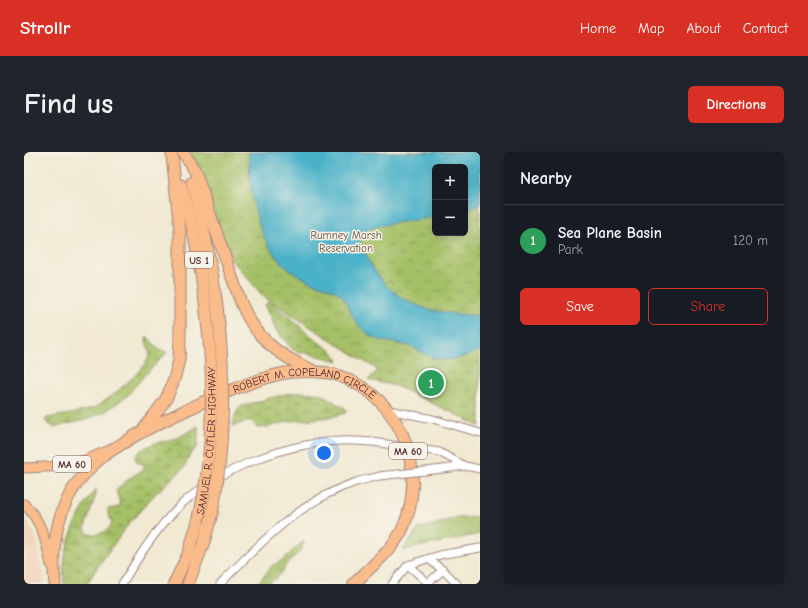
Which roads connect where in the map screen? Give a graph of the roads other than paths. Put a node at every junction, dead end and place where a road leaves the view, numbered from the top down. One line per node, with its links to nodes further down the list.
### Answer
1 (177, 153): 2 (highway); 5 (highway); 18 (highway, SAMUEL R. CUTLER HIGHWAY / US 1, bridge); 19 (highway, SAMUEL R. CUTLER HIGHWAY / US 1, bridge)
2 (317, 372): 3 (highway, ROBERT M. COPELAND CIRCLE / MA 60); 5 (highway, ROBERT M. COPELAND CIRCLE / MA 60)
3 (387, 410): 4 (lane); 12 (highway, ROBERT M. COPELAND CIRCLE / MA 60)
4 (480, 432)
5 (140, 433): 6 (highway, ROBERT M. COPELAND CIRCLE / MA 60)
6 (117, 447): 8 (main road, MA 60); 16 (highway, ROBERT M. COPELAND CIRCLE)
7 (465, 466): 9 (lane); 17 (lane, bridge); 20 (lane, bridge)
8 (24, 468)
9 (480, 469)
10 (24, 504): 16 (main road)
11 (480, 548): 13 (lane)
12 (382, 557): 21 (highway, ROBERT M. COPELAND CIRCLE); 22 (highway, MA 60)
13 (428, 559): 14 (lane); 15 (lane)
14 (408, 565): 15 (lane); 23 (lane)
15 (443, 570): 24 (lane)
16 (54, 582)
17 (122, 584)
18 (174, 584)
19 (188, 584)
20 (220, 584)
21 (354, 584)
22 (364, 584)
23 (392, 584)
24 (457, 584)

